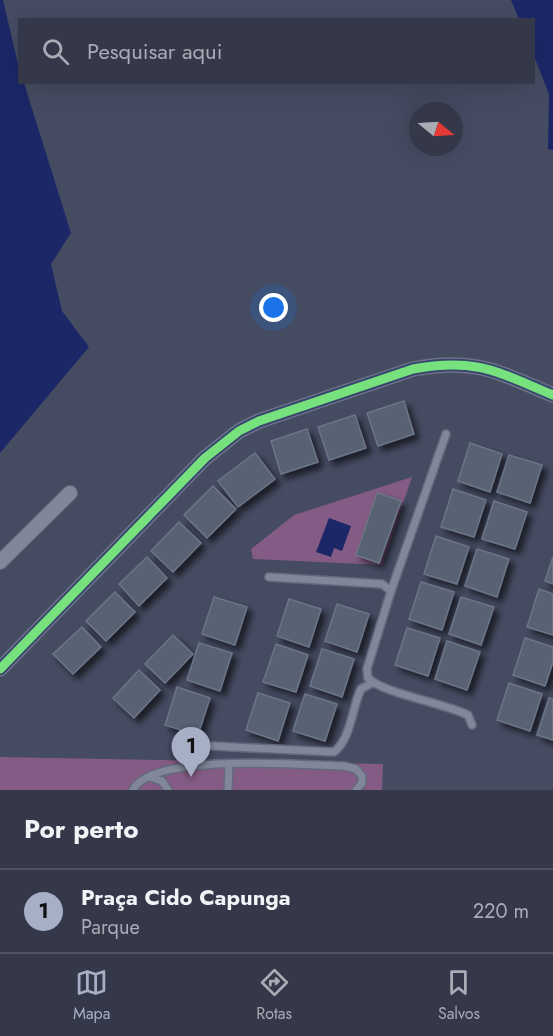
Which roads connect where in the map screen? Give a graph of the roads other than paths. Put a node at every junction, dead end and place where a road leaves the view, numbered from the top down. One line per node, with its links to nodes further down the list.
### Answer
1 (553, 396): 7 (street)
2 (446, 434): 6 (lane)
3 (70, 493): 4 (street)
4 (0, 562)
5 (269, 577): 6 (lane)
6 (391, 591): 8 (lane)
7 (0, 669)
8 (372, 683): 9 (lane); 10 (lane)
9 (472, 725)
10 (213, 746)
11 (229, 764): 12 (lane); 15 (lane); 16 (lane)
12 (150, 777): 13 (lane); 14 (lane)
13 (133, 790)
14 (168, 790)
15 (228, 790)
16 (356, 790)

